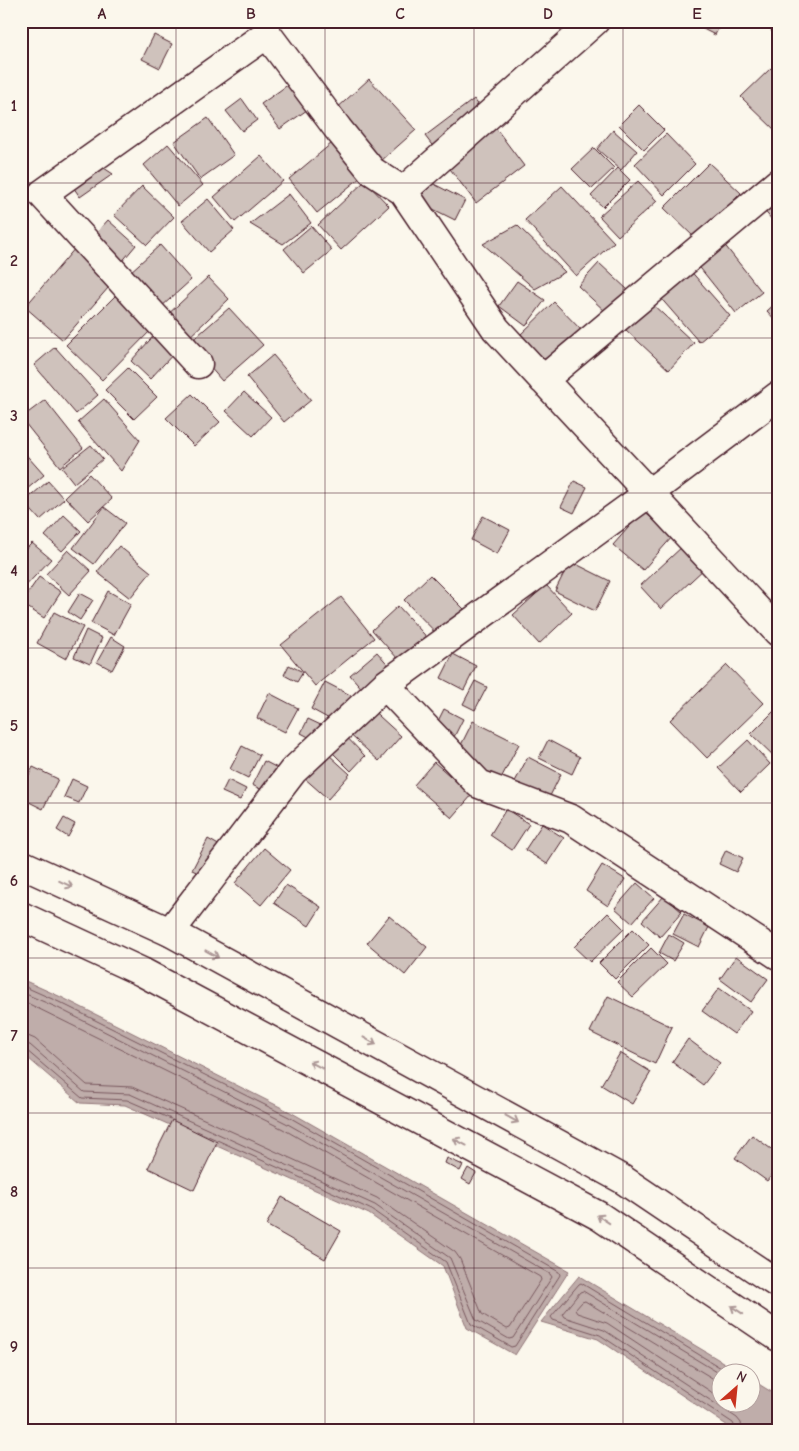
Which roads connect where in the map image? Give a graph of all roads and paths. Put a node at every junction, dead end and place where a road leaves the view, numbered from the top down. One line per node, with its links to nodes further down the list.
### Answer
1 (594, 21): 3 (main road)
2 (778, 183): 5 (main road)
3 (403, 191): 4 (main road); 5 (main road)
4 (198, 364)
5 (544, 380): 7 (main road)
6 (778, 396): 7 (main road)
7 (649, 493): 8 (main road); 9 (main road)
8 (778, 632)
9 (385, 685): 12 (main road); 13 (main road)
10 (21, 864): 12 (main road, one-way to 12)
11 (21, 916): 15 (main road, one-way to 11)
12 (170, 932): 14 (main road, one-way to 14)
13 (778, 955)
14 (778, 1284)
15 (778, 1337)

